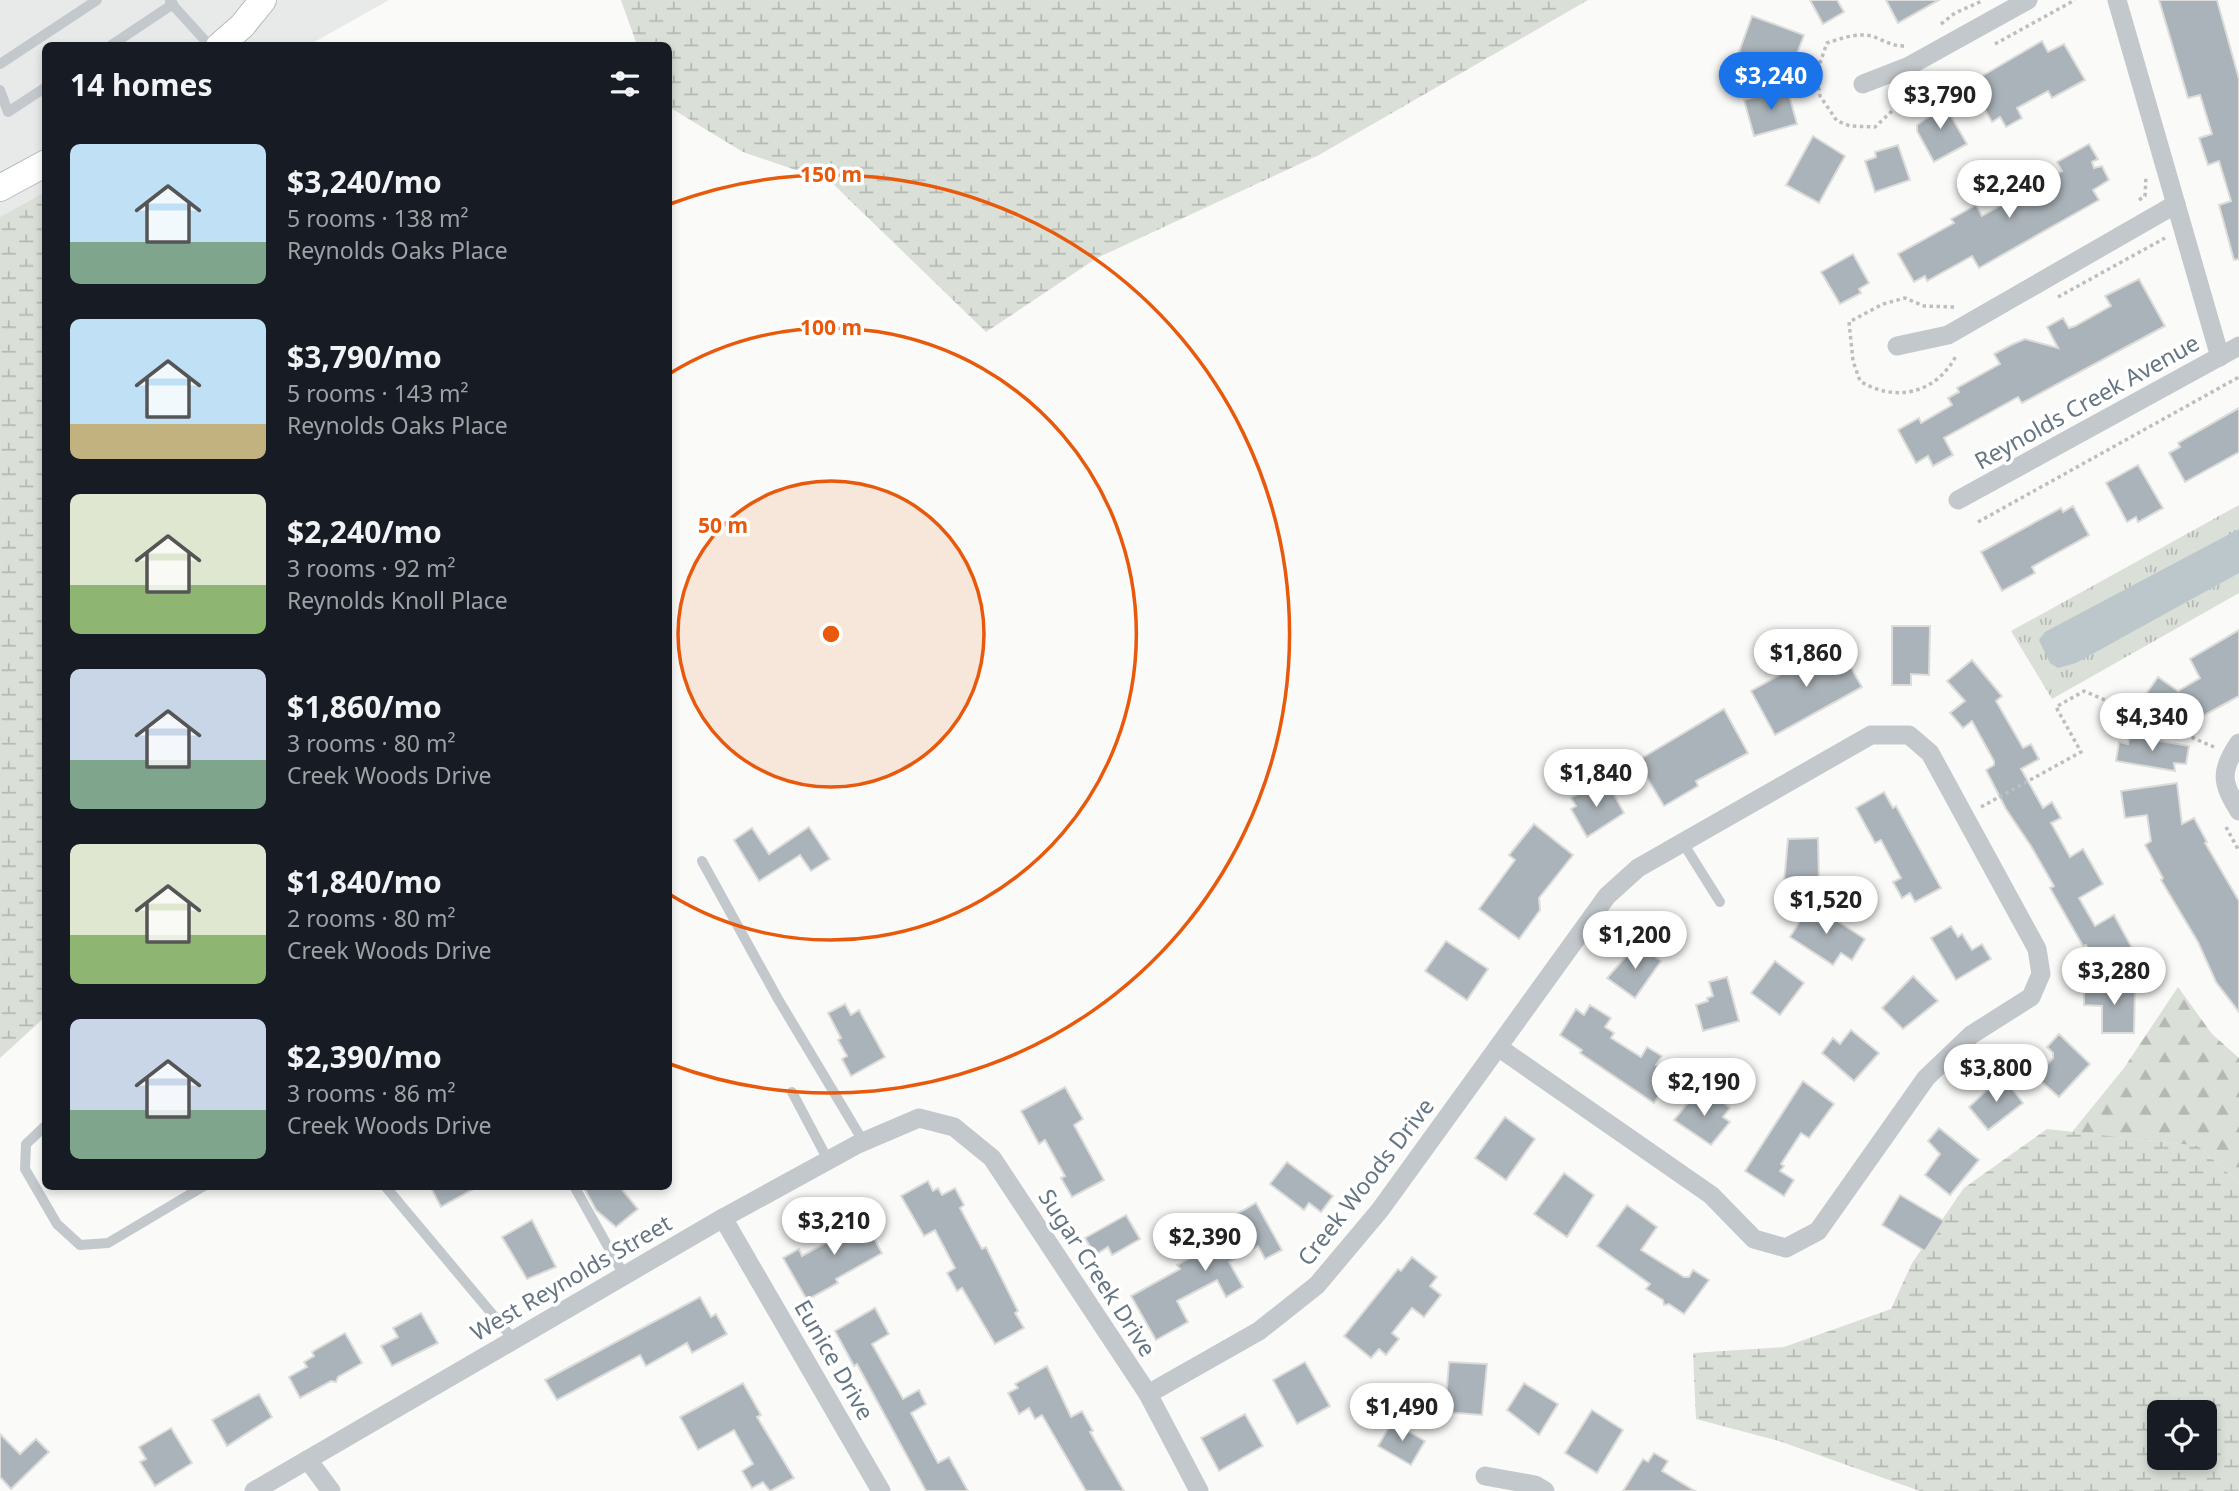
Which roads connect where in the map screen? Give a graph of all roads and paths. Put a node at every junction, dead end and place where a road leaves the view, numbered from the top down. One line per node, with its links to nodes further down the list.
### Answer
1 (97, 0): 11 (lane)
2 (263, 0): 9 (main road)
3 (2028, 0): 13 (street)
4 (2074, 0): 10 (path)
5 (2117, 0): 20 (street)
6 (170, 2): 7 (lane); 8 (lane)
7 (115, 42)
8 (206, 42)
9 (224, 42)
10 (1994, 44)
11 (0, 64)
12 (1924, 81): 16 (path)
13 (1863, 84)
14 (0, 90): 15 (lane)
15 (42, 90)
16 (1883, 123)
17 (42, 165): 19 (main road)
18 (2145, 170): 21 (path)
19 (0, 188)
20 (2176, 204): 25 (street); 28 (street)
21 (2133, 205)
22 (2165, 239): 23 (path)
23 (2056, 298)
24 (1965, 301): 27 (path)
25 (1897, 346)
26 (2239, 346): 28 (street, Reynolds Creek Avenue)
27 (1959, 352)
28 (2220, 356): 30 (street, Reynolds Creek Avenue)
29 (2239, 377): 31 (path)
30 (1958, 500)
31 (1978, 522)
32 (2239, 743): 35 (street)
33 (2214, 747): 34 (path)
34 (1973, 811)
35 (2239, 811)
36 (1683, 843): 38 (lane); 39 (street, Creek Woods Drive); 39 (street, Creek Woods Drive)
37 (702, 861): 43 (lane)
38 (1720, 902)
39 (1498, 1047): 51 (street, Creek Woods Drive)
40 (792, 1092): 44 (lane)
41 (919, 1118): 43 (street, West Reynolds Street); 51 (street, Sugar Creek Drive)
42 (42, 1129): 45 (lane)
43 (863, 1141): 44 (street, West Reynolds Street)
44 (828, 1160): 48 (street, West Reynolds Street)
45 (197, 1190)
46 (389, 1190): 50 (lane)
47 (576, 1190): 49 (lane)
48 (723, 1217): 49 (street, West Reynolds Street); 56 (street, Eunice Drive)
49 (624, 1275): 50 (street, West Reynolds Street)
50 (514, 1340): 52 (street, West Reynolds Street)
51 (1148, 1394): 57 (street, Sugar Creek Drive)
52 (308, 1460): 54 (street, West Reynolds Street); 55 (street)
53 (1485, 1476): 58 (street)
54 (254, 1491)
55 (331, 1491)
56 (881, 1491)
57 (1199, 1491)
58 (1545, 1491)

